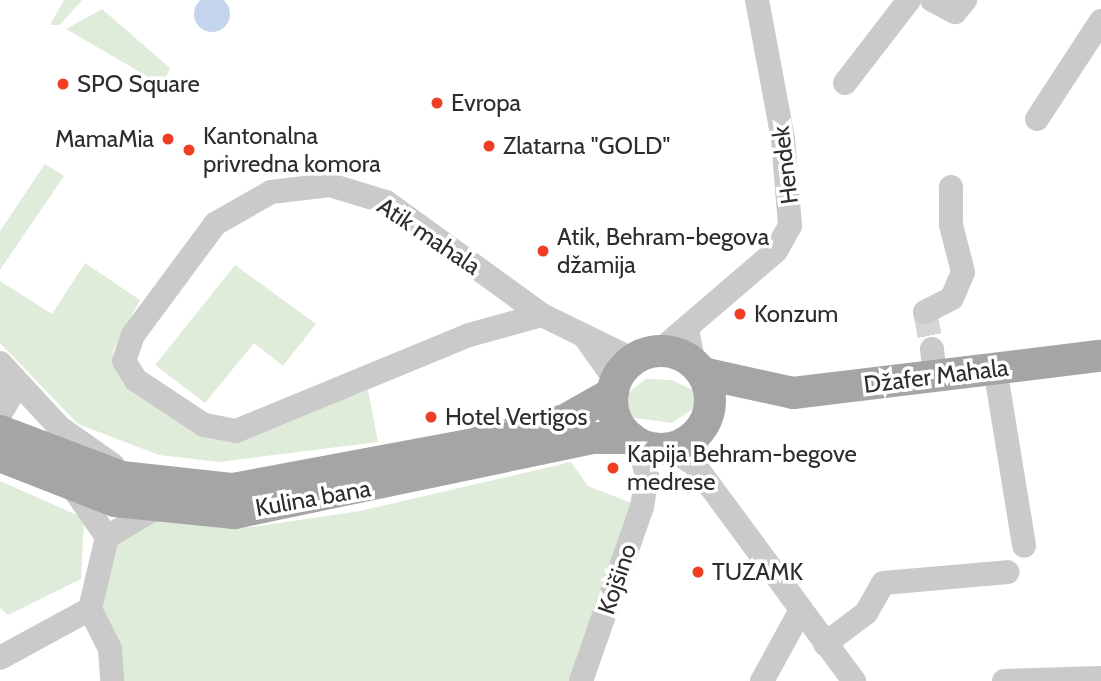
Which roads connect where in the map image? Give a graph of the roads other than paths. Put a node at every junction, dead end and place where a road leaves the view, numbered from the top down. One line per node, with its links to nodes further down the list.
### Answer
1 (757, 0): 11 (street, Hendek)
2 (909, 0): 6 (street)
3 (932, 0): 4 (street)
4 (965, 0)
5 (1101, 21): 7 (street)
6 (845, 83)
7 (1037, 119)
8 (951, 187): 9 (street)
9 (925, 312)
10 (542, 316): 10 (street, Atik mahala); 16 (street, Atik mahala)
11 (687, 329): 14 (street); 16 (street, Hendek)
12 (1101, 356): 15 (main road, Džafer Mahala)
13 (5, 368): 18 (street); 23 (street)
14 (698, 368): 16 (main road); 17 (main road, Džafer Mahala); 19 (main road)
15 (995, 368): 17 (main road, Džafer Mahala); 27 (street)
16 (630, 371): 21 (main road); 23 (main road, Kulina bana)
17 (772, 391): 19 (main road, Džafer Mahala)
18 (0, 414)
19 (701, 429): 21 (main road)
20 (0, 431): 23 (main road, Kulina bana)
21 (660, 448): 25 (main road, Kulina bana); 30 (street); 35 (street, Kojšino)
22 (0, 456): 24 (main road, Kulina bana)
23 (135, 479)
24 (74, 488): 25 (main road, Kulina bana); 26 (street)
25 (159, 506): 26 (street)
26 (107, 537): 29 (street)
27 (1024, 546)
28 (1008, 572): 31 (street)
29 (90, 609): 32 (street); 34 (street)
30 (801, 610): 31 (street); 36 (street)
31 (825, 644): 37 (street)
32 (0, 658)
33 (1101, 678): 38 (street)
34 (112, 681)
35 (581, 681)
36 (762, 681)
37 (854, 681)
38 (1004, 681)

